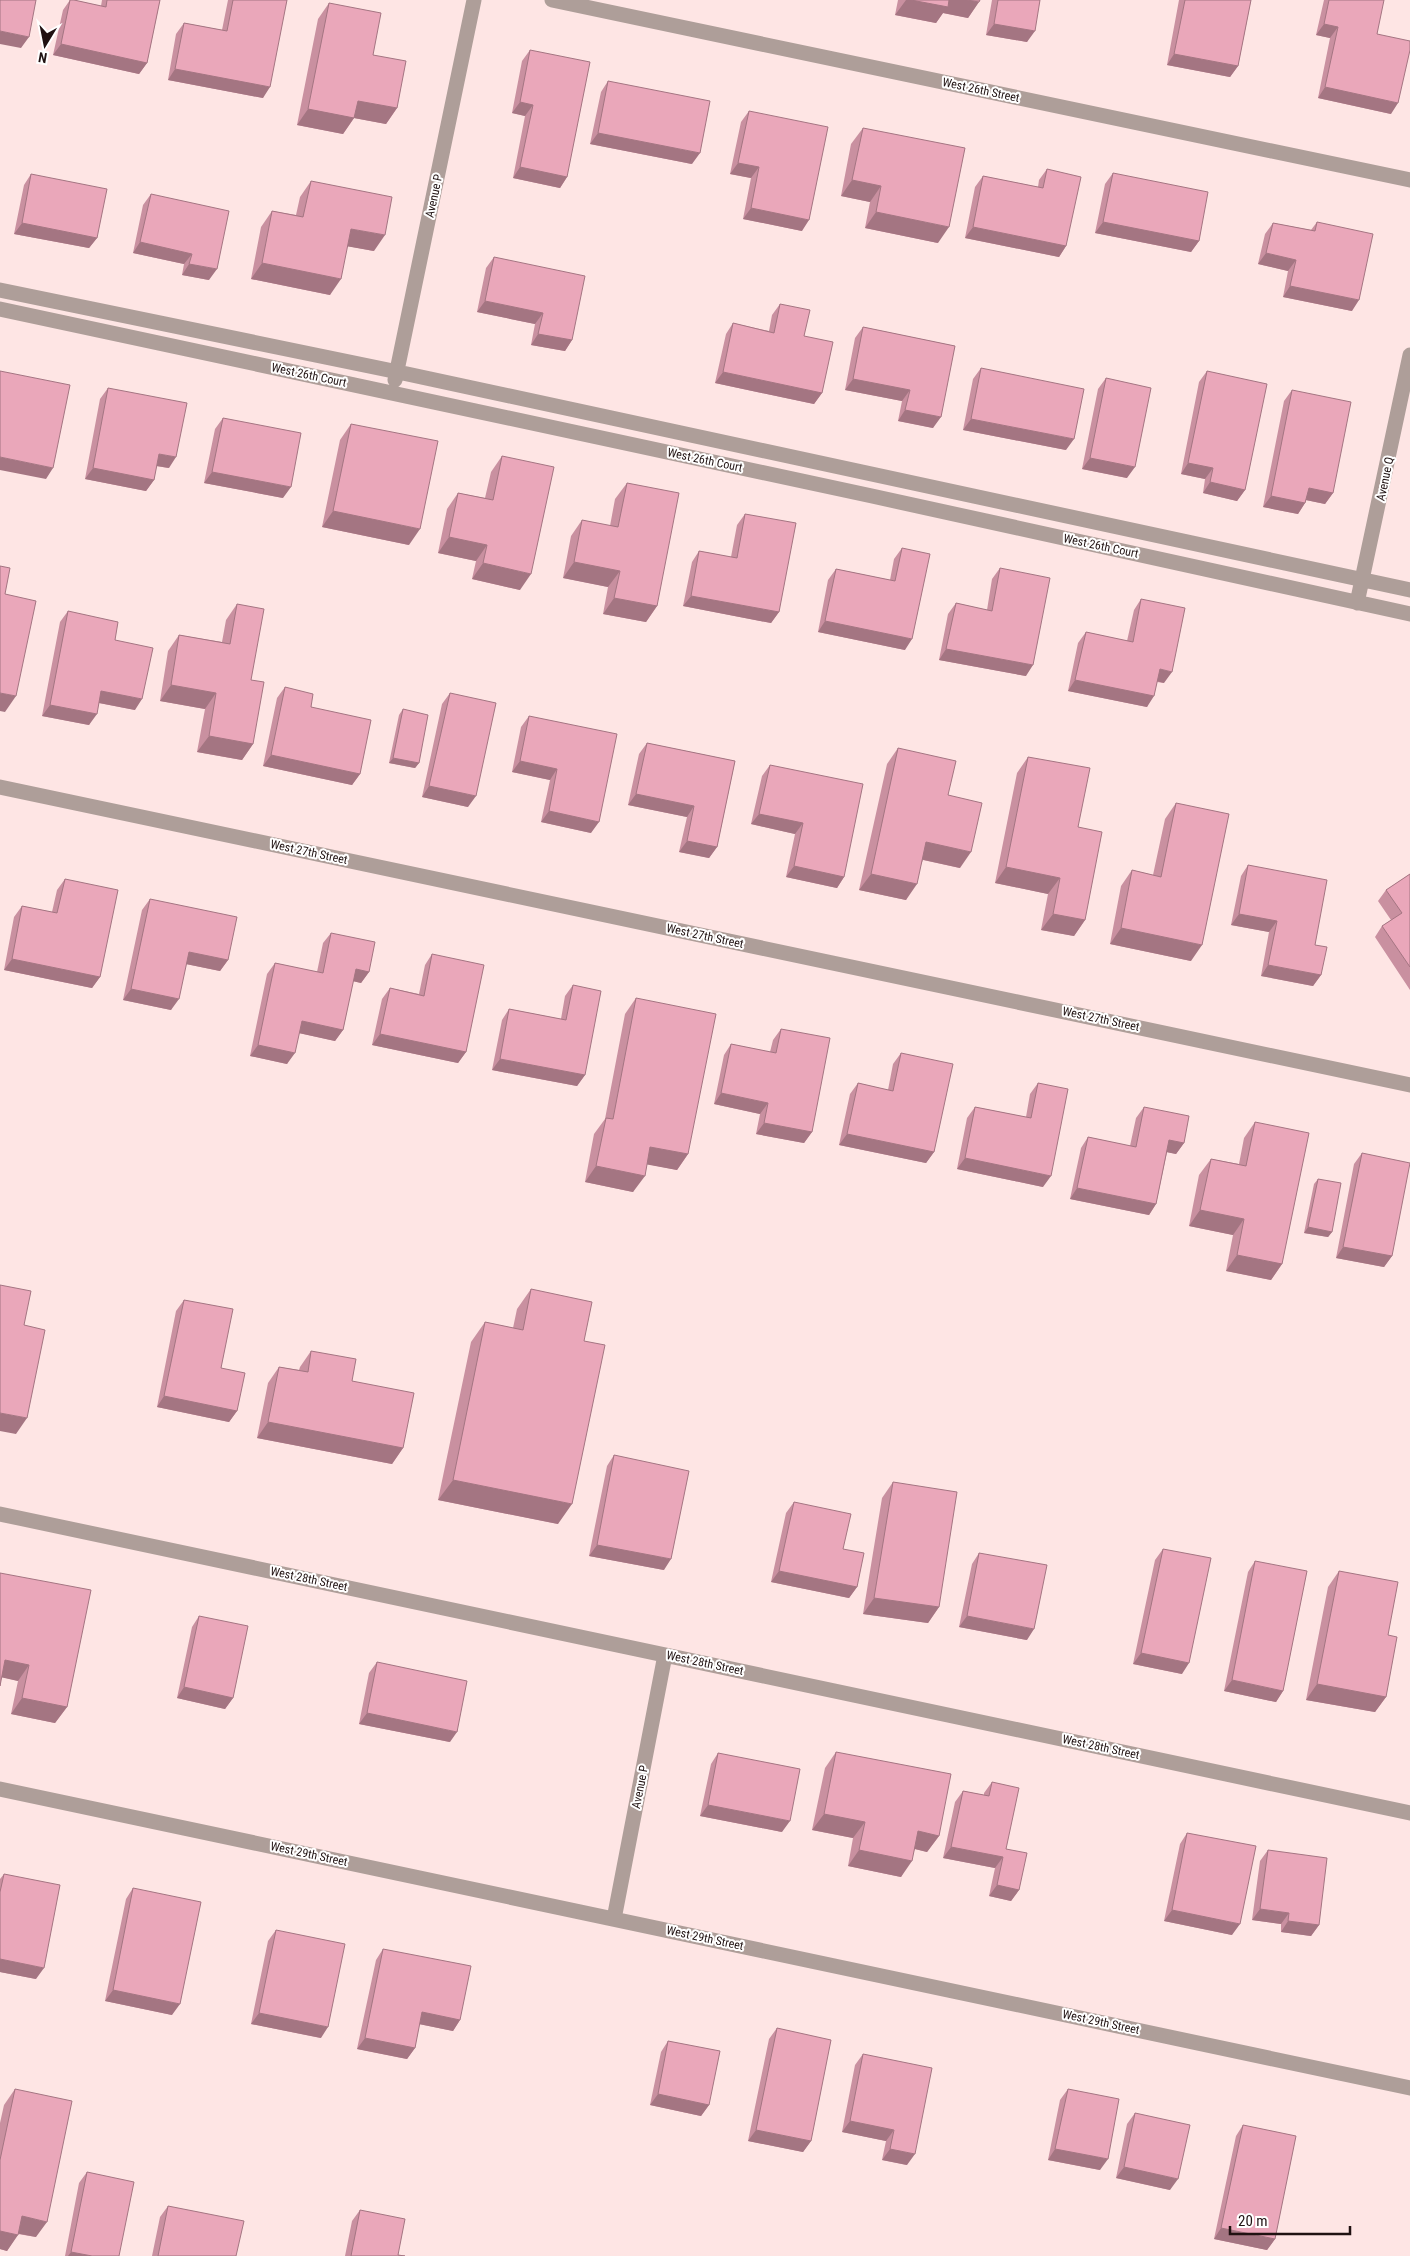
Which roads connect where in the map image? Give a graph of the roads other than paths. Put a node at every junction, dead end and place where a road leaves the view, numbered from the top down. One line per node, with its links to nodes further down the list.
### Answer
1 (474, 0): 7 (street, Avenue P)
2 (552, 0): 3 (street, West 26th Street)
3 (1410, 180)
4 (0, 290): 7 (street, West 26th Court)
5 (0, 309): 8 (street, West 26th Court)
6 (1410, 355): 9 (street, Avenue Q)
7 (398, 372): 8 (street, Avenue P); 9 (street, West 26th Court)
8 (391, 392): 11 (street, West 26th Court)
9 (1364, 580): 10 (street, West 26th Court); 11 (street, Avenue Q)
10 (1410, 590)
11 (1357, 603): 12 (street, West 26th Court)
12 (1410, 614)
13 (0, 787): 14 (street, West 27th Street)
14 (1410, 1085)
15 (0, 1514): 16 (street, West 28th Street)
16 (665, 1655): 18 (street, West 28th Street); 19 (street, Avenue P)
17 (0, 1789): 19 (street, West 29th Street)
18 (1410, 1813)
19 (614, 1919): 20 (street, West 29th Street)
20 (1410, 2088)

